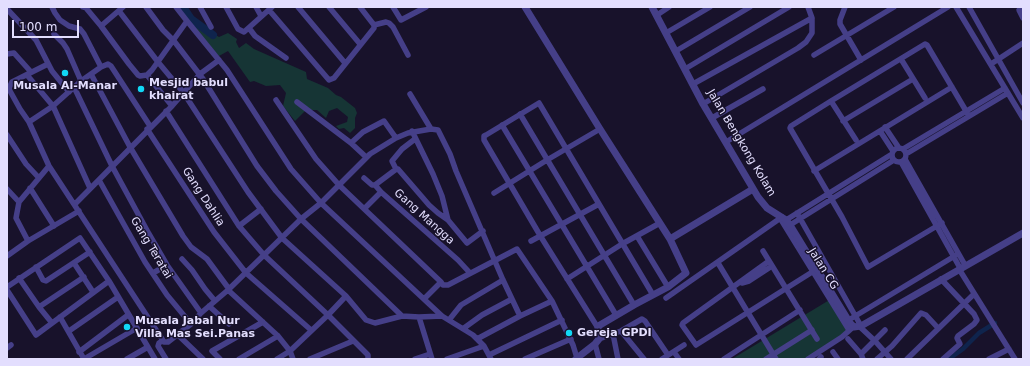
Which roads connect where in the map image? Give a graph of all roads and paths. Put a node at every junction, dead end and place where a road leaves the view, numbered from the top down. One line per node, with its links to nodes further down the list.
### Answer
1 (52, 7): 57 (street)
2 (85, 7): 35 (street)
3 (146, 7): 41 (street)
4 (176, 7): 33 (street)
5 (200, 7): 36 (street)
6 (226, 7): 37 (street)
7 (256, 7): 30 (street)
8 (298, 7): 54 (street)
9 (329, 7): 43 (street)
10 (360, 7): 34 (street)
11 (393, 7): 25 (street)
12 (525, 7): 92 (street)
13 (652, 7): 29 (street, Jalan Bengkong Kolam)
14 (669, 7): 29 (street)
15 (710, 7): 38 (street)
16 (750, 7): 44 (street)
17 (789, 7): 58 (street)
18 (808, 7): 31 (street)
19 (845, 7): 40 (street)
20 (894, 7): 40 (street)
21 (948, 7): 52 (street)
22 (956, 7): 56 (street)
23 (969, 7): 50 (street)
24 (1023, 7): 32 (street)
25 (422, 8)
26 (7, 9): 55 (street)
27 (121, 9): 35 (street); 53 (street)
28 (270, 9): 30 (street); 54 (street)
29 (656, 15): 38 (street, Jalan Bengkong Kolam)
30 (261, 16): 37 (street)
31 (812, 18): 65 (street); 78 (street)
32 (1023, 18)
33 (187, 20): 41 (street); 51 (street)
34 (374, 25): 43 (street); 46 (street)
35 (101, 26): 62 (street)
36 (211, 27)
37 (249, 28): 48 (street)
38 (666, 33): 44 (street, Jalan Bengkong Kolam)
39 (54, 34): 64 (street)
40 (846, 36): 47 (street); 52 (street)
41 (174, 41): 53 (street); 61 (street)
42 (1023, 43): 50 (street)
43 (360, 44): 54 (street)
44 (676, 51): 58 (street, Jalan Bengkong Kolam)
45 (7, 54): 59 (street)
46 (408, 55)
47 (814, 55)
48 (286, 58)
49 (901, 59): 63 (street); 67 (street); 75 (street)
50 (998, 59): 56 (street); 77 (street)
51 (219, 60): 61 (street); 127 (street)
52 (861, 60): 99 (street)
53 (158, 62): 62 (street); 71 (street)
54 (345, 62)
55 (48, 64): 59 (street); 70 (street)
56 (991, 64): 69 (street)
57 (101, 67): 60 (street); 90 (street, Gang Dahlia)
58 (685, 69): 65 (street, Jalan Bengkong Kolam)
59 (29, 73): 79 (street); 87 (street)
60 (91, 74): 64 (street); 101 (street)
61 (200, 74): 71 (street); 135 (street)
62 (147, 75): 80 (street)
63 (913, 79): 73 (street); 86 (street)
64 (82, 81): 66 (street)
65 (693, 84): 78 (street, Jalan Bengkong Kolam)
66 (74, 87): 70 (street); 109 (street)
67 (952, 87): 82 (street); 89 (street)
68 (763, 89): 84 (street)
69 (1006, 90): 82 (street); 85 (street)
70 (69, 92): 79 (street)
71 (183, 92): 80 (street); 131 (street)
72 (410, 94): 91 (street)
73 (925, 98)
74 (276, 100): 117 (street)
75 (831, 101): 86 (street); 112 (street)
76 (297, 102): 100 (street)
77 (1023, 103)
78 (703, 104): 84 (street, Jalan Bengkong Kolam)
79 (53, 106): 87 (street); 120 (street)
80 (172, 106): 81 (street)
81 (166, 111): 90 (street); 142 (street)
82 (967, 113): 104 (street)
83 (520, 114): 88 (street); 102 (street); 106 (street)
84 (712, 118): 99 (street, Jalan Bengkong Kolam)
85 (1023, 118)
86 (843, 121): 98 (street)
87 (29, 122): 108 (street)
88 (502, 125): 111 (street); 116 (street)
89 (885, 127): 94 (street); 104 (street)
90 (149, 128): 101 (street); 169 (street, Gang Dahlia)
91 (432, 129): 93 (street); 143 (street)
92 (600, 129): 102 (street); 138 (street)
93 (412, 131): 96 (street); 97 (street)
94 (880, 131): 103 (street); 112 (street)
95 (7, 135): 113 (street)
96 (396, 138): 100 (street); 105 (street)
97 (415, 140): 110 (street); 136 (street)
98 (856, 140)
99 (726, 142): 122 (street, Jalan Bengkong Kolam)
100 (351, 143): 105 (street)
101 (130, 147): 109 (street); 185 (street)
102 (566, 149): 106 (street); 129 (street)
103 (893, 153): 104 (street); 107 (street); 125 (street)
104 (903, 154): 107 (street); 139 (street)
105 (366, 157): 117 (street)
106 (547, 160): 111 (street); 133 (street)
107 (894, 160): 125 (street)
108 (49, 166): 113 (street); 128 (street)
109 (112, 166): 115 (street); 163 (street)
110 (396, 169): 118 (street); 136 (street)
111 (528, 171): 116 (street); 140 (street)
112 (814, 171): 125 (street)
113 (38, 178): 119 (street)
114 (364, 178): 118 (street, Gang Mangga)
115 (99, 180): 120 (street); 168 (street, Gang Teratai)
116 (509, 183): 124 (street); 145 (street)
117 (339, 184): 127 (street); 130 (street)
118 (375, 185): 123 (street, Gang Mangga)
119 (30, 188): 126 (street); 141 (street)
120 (90, 188): 128 (street)
121 (7, 189): 126 (street)
122 (753, 189): 137 (street, Jalan Bengkong Kolam); 148 (street)
123 (381, 192): 130 (street); 170 (street, Gang Mangga)
124 (494, 193)
125 (830, 197): 134 (street); 139 (street)
126 (19, 202): 149 (street)
127 (321, 203): 135 (street); 192 (street)
128 (74, 204): 132 (street)
129 (599, 204): 133 (street); 151 (street)
130 (365, 208): 179 (street)
131 (261, 209): 142 (street); 147 (street)
132 (79, 211): 141 (street); 237 (street)
133 (581, 214): 140 (street); 156 (street)
134 (799, 216): 137 (street); 210 (street)
135 (301, 219): 147 (street); 206 (street)
136 (448, 220): 143 (street)
137 (785, 220): 161 (street); 167 (street, Jalan Bengkong Kolam); 167 (street, Jalan CG)
138 (660, 223): 146 (street); 148 (street)
139 (939, 224): 157 (street)
140 (561, 225): 145 (street); 165 (street)
141 (54, 226): 149 (street)
142 (239, 226): 154 (street)
143 (483, 231): 159 (street)
144 (1023, 233): 166 (street)
145 (541, 236): 150 (street); 174 (street)
146 (637, 236): 151 (street); 181 (street)
147 (282, 238): 154 (street); 189 (street)
148 (670, 239): 171 (street)
149 (28, 241): 155 (street)
150 (531, 241)
151 (622, 244): 156 (street); 188 (street)
152 (763, 251): 162 (street)
153 (90, 252): 160 (street); 164 (street); 177 (street)
154 (264, 255): 169 (street); 204 (street)
155 (7, 256)
156 (604, 256): 165 (street); 197 (street)
157 (956, 256): 166 (street); 210 (street)
158 (182, 259): 194 (street)
159 (495, 260): 170 (street); 176 (street); 195 (street)
160 (74, 263): 164 (street); 172 (street)
161 (718, 263): 178 (street); 182 (street)
162 (771, 264): 182 (street); 183 (street)
163 (167, 265): 168 (street); 202 (street)
164 (36, 267): 173 (street)
165 (587, 267): 174 (street); 205 (street)
166 (961, 268): 175 (street); 187 (street)
167 (815, 271): 183 (street); 214 (street, Jalan Bengkong Kolam); 219 (street, Jalan CG)
168 (153, 273): 217 (street, Gang Teratai)
169 (246, 273): 185 (street); 224 (street, Gang Dahlia)
170 (470, 273): 179 (street)
171 (686, 273): 178 (street); 181 (street)
172 (84, 277): 186 (street); 199 (street)
173 (20, 278): 180 (street); 199 (street)
174 (567, 278): 222 (street)
175 (941, 279): 196 (street); 219 (street)
176 (503, 280): 193 (street); 212 (street)
177 (109, 281): 186 (street); 190 (street)
178 (691, 281): 191 (street)
179 (441, 282): 192 (street)
180 (7, 287)
181 (668, 287): 188 (street)
182 (734, 288): 201 (street); 201 (street)
183 (787, 289): 200 (street); 201 (street)
184 (7, 290): 216 (street)
185 (228, 290): 194 (street); 215 (street)
186 (94, 292): 209 (street)
187 (974, 294): 196 (street); 244 (street)
188 (653, 295): 197 (street)
189 (346, 296): 204 (street); 206 (street)
190 (118, 297): 203 (street); 228 (street)
191 (666, 298)
192 (424, 299): 207 (street)
193 (512, 299): 208 (street); 221 (street)
194 (215, 301): 198 (street)
195 (552, 301): 208 (street); 213 (street)
196 (964, 303): 223 (street); 281 (street)
197 (634, 305): 205 (street)
198 (209, 306): 202 (street); 218 (street)
199 (39, 307): 216 (street)
200 (800, 310): 225 (street); 232 (street)
201 (748, 312): 232 (street)
202 (201, 313): 217 (street)
203 (128, 315): 220 (street); 246 (street)
204 (328, 315): 224 (street); 238 (street)
205 (616, 315): 222 (street)
206 (402, 316): 211 (street)
207 (442, 316): 211 (street); 212 (street)
208 (520, 316): 233 (street)
209 (60, 317): 216 (street); 228 (street)
210 (855, 317): 214 (street); 219 (street)
211 (419, 318): 251 (street)
212 (449, 320): 221 (street)
213 (562, 320): 234 (street); 252 (street)
214 (848, 321): 219 (street, Jalan Bengkong Kolam)
215 (263, 322): 231 (street); 260 (street)
216 (52, 323)
217 (191, 324): 229 (street)
218 (228, 324)
219 (856, 327): 239 (street); 276 (street)
220 (137, 328): 243 (street); 255 (street)
221 (464, 328): 233 (street)
222 (598, 328): 240 (street)
223 (938, 328): 248 (street); 280 (street)
224 (311, 330): 245 (street)
225 (812, 330): 235 (street); 253 (street)
226 (884, 330): 239 (street)
227 (621, 331): 230 (street); 249 (street); 271 (street)
228 (69, 332): 246 (street)
229 (178, 334): 237 (street); 259 (street)
230 (613, 334): 240 (street); 270 (street)
231 (278, 336): 245 (street); 261 (street)
232 (761, 336): 253 (street); 274 (street)
233 (477, 339): 242 (street)
234 (571, 339): 267 (street); 268 (street)
235 (817, 339)
236 (848, 339): 250 (street)
237 (162, 341): 258 (street)
238 (353, 341): 254 (street); 264 (street)
239 (875, 341): 248 (street); 250 (street)
240 (597, 342): 268 (street); 269 (street)
241 (684, 345): 249 (street)
242 (484, 346): 252 (street); 266 (street)
243 (148, 347): 256 (street); 257 (street)
244 (1009, 349): 282 (street); 283 (street)
245 (290, 351): 262 (street); 263 (street)
246 (79, 352): 255 (street)
247 (832, 352): 277 (street)
248 (885, 352): 278 (street); 279 (street)
249 (671, 354): 272 (street); 273 (street)
250 (862, 356)
251 (431, 357): 265 (street)
252 (490, 357)
253 (775, 357): 275 (street)
254 (313, 358)
255 (84, 359)
256 (127, 359)
257 (155, 359)
258 (166, 359)
259 (203, 359)
260 (220, 359)
261 (239, 359)
262 (277, 359)
263 (293, 359)
264 (368, 359)
265 (415, 359)
266 (447, 359)
267 (525, 359)
268 (576, 359)
269 (599, 359)
270 (618, 359)
271 (644, 359)
272 (662, 359)
273 (679, 359)
274 (726, 359)
275 (766, 359)
276 (808, 359)
277 (838, 359)
278 (877, 359)
279 (891, 359)
280 (907, 359)
281 (943, 359)
282 (989, 359)
283 (1015, 359)

